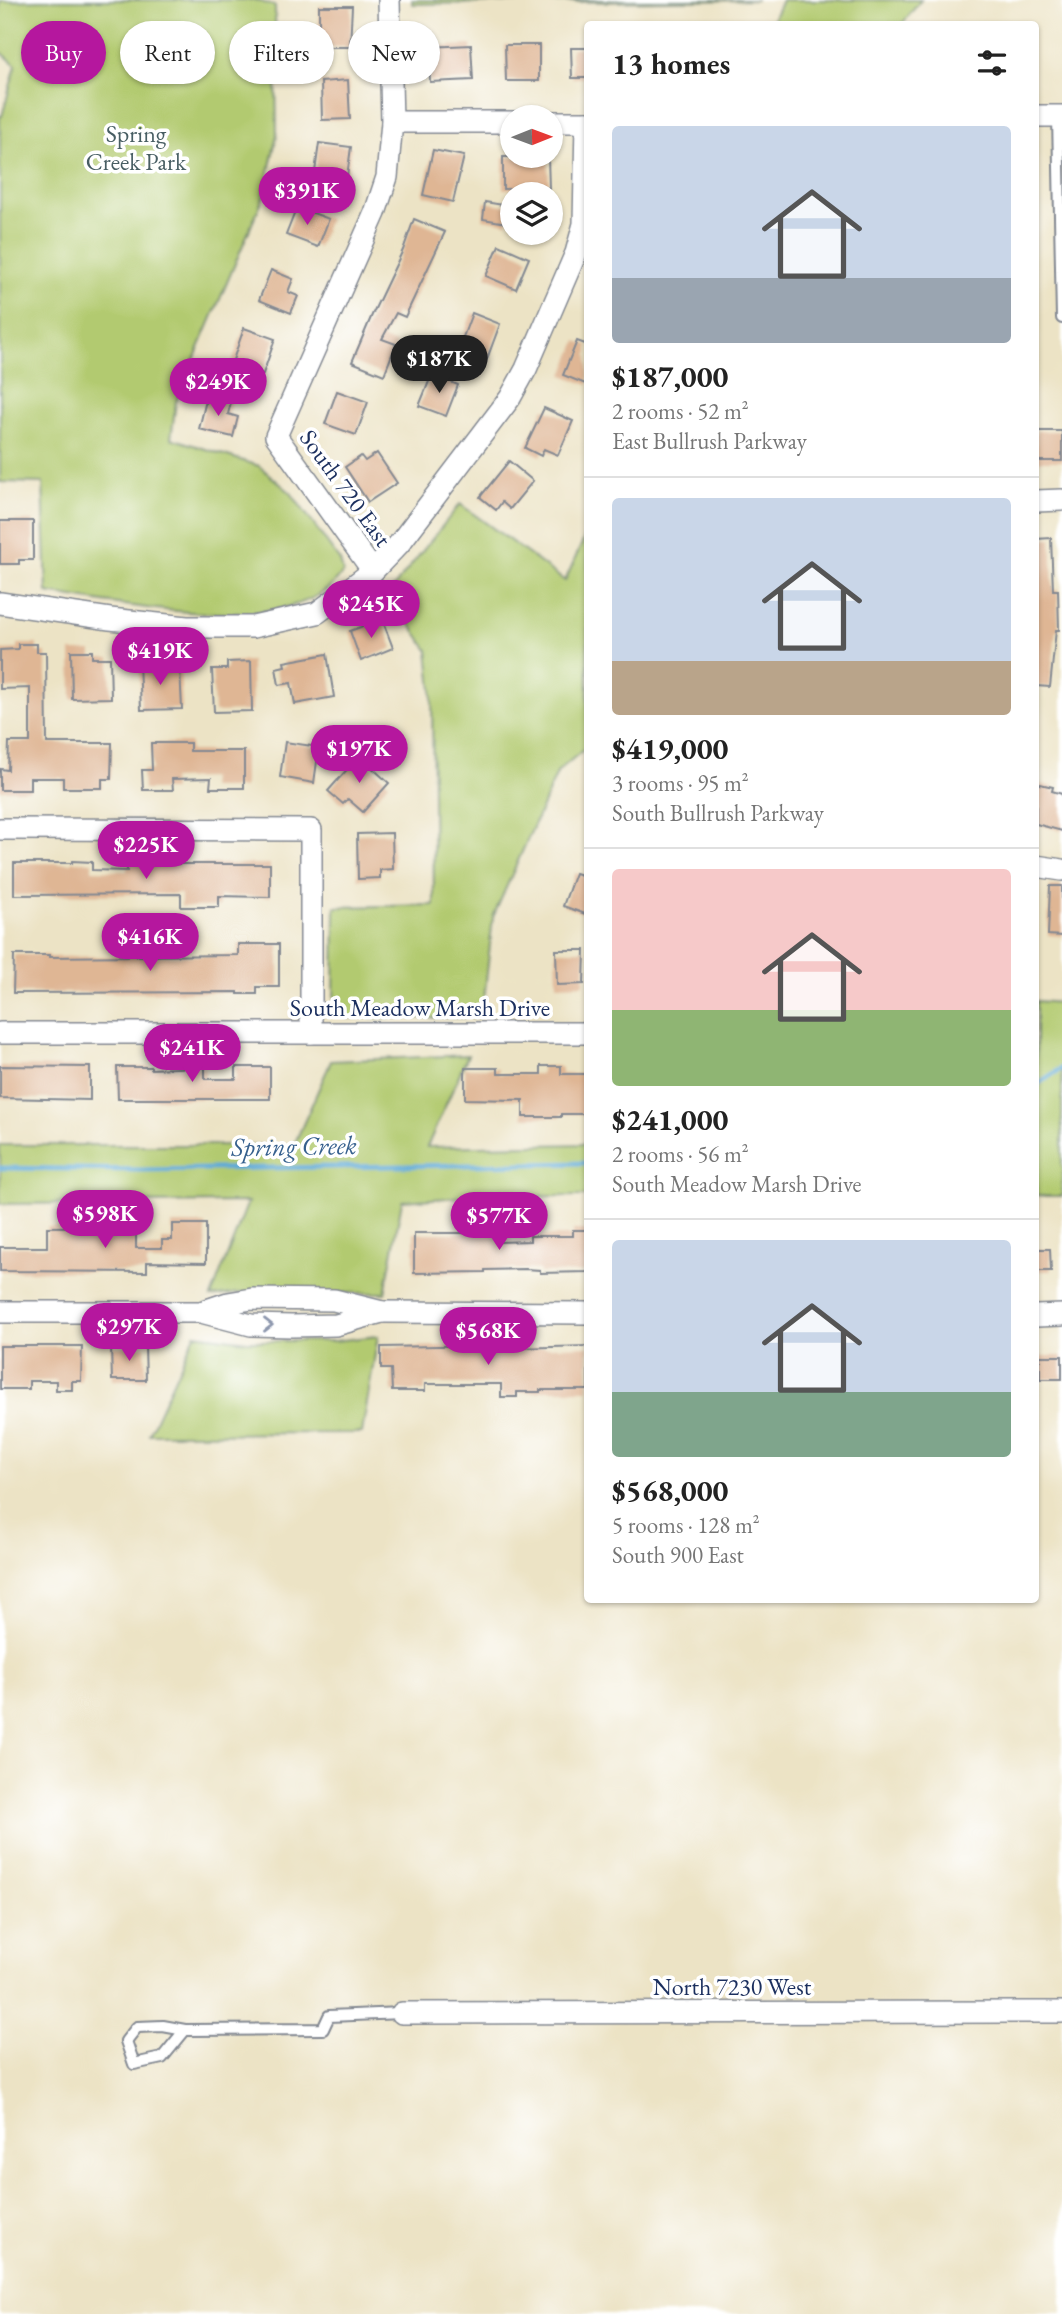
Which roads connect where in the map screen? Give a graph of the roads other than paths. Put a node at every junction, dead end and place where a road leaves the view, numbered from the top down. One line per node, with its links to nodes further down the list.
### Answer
1 (389, 0): 4 (street)
2 (1039, 116): 3 (street)
3 (1060, 116): 9 (lane)
4 (392, 122): 5 (street); 12 (street, South 720 East)
5 (500, 122)
6 (564, 122): 7 (street)
7 (584, 122)
8 (584, 224): 12 (street)
9 (1062, 318)
10 (1062, 500): 11 (street)
11 (1039, 501)
12 (373, 571): 13 (street)
13 (0, 604)
14 (0, 829): 18 (street)
15 (1039, 866): 16 (street)
16 (1062, 870)
17 (0, 1033): 18 (street, South Meadow Marsh Drive)
18 (311, 1033): 19 (street, South Meadow Marsh Drive)
19 (584, 1033)
20 (0, 1312): 21 (street)
21 (584, 1313)
22 (1062, 1315): 23 (street)
23 (1039, 1316)
24 (1062, 2012): 25 (street, North 7230 West)
25 (402, 2013): 26 (lane)
26 (185, 2030): 26 (lane)

